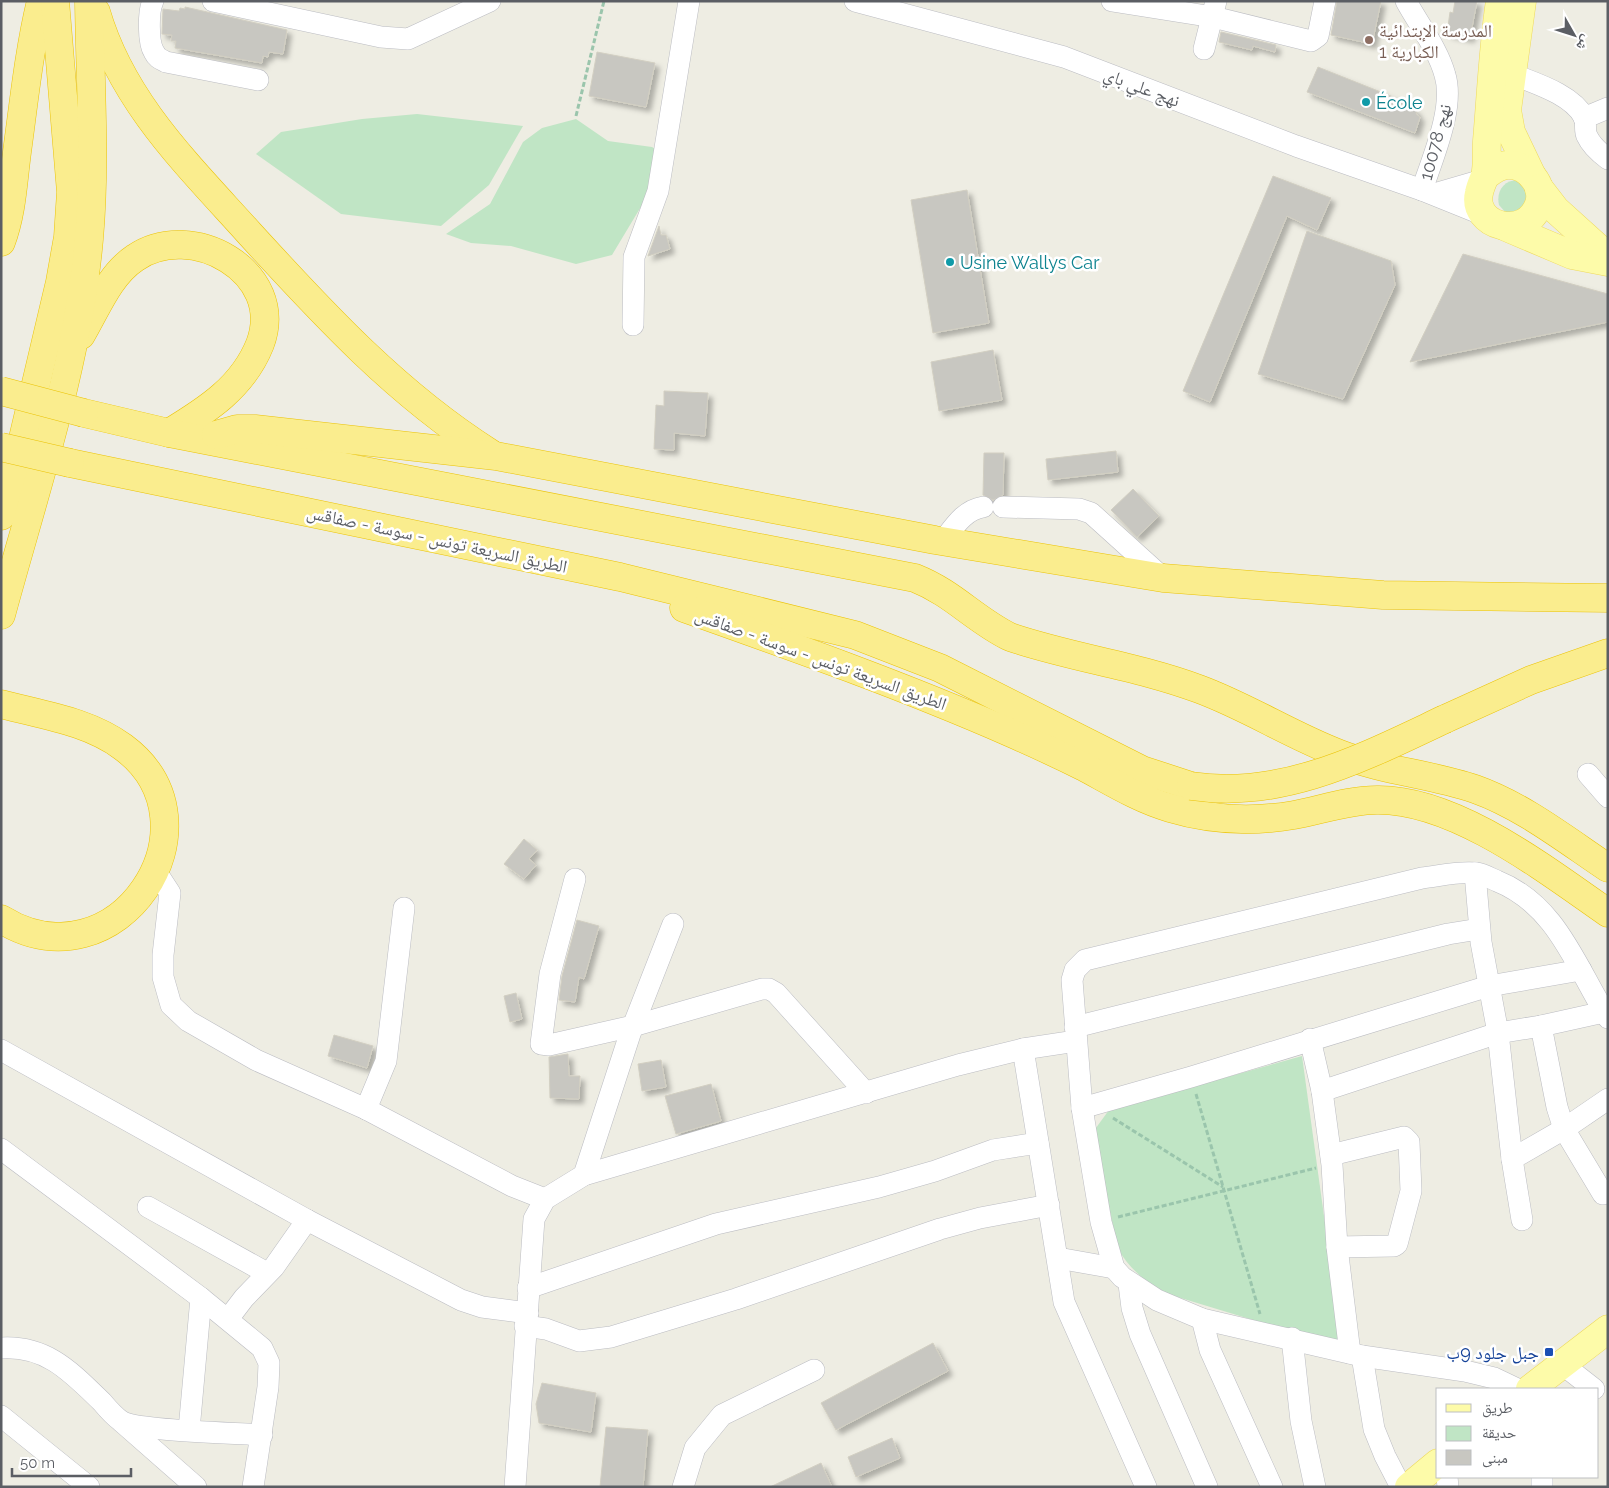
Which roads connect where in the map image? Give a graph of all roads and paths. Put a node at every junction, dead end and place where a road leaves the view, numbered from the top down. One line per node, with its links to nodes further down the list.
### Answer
1 (41, 1): 28 (highway)
2 (56, 1): 36 (highway)
3 (89, 1): 32 (highway)
4 (93, 1): 37 (highway)
5 (153, 1): 19 (street)
6 (213, 1): 7 (street)
7 (490, 1)
8 (604, 1): 21 (path)
9 (689, 1): 31 (street)
10 (856, 1): 26 (street, نهج علي باي)
11 (1113, 1): 16 (street)
12 (1325, 1): 16 (street)
13 (1406, 1): 26 (street, نهج 10078)
14 (1500, 1): 24 (main road)
15 (1522, 1): 18 (main road)
16 (1215, 9): 17 (street)
17 (1204, 50)
18 (1512, 74): 22 (street); 25 (main road)
19 (258, 80)
20 (1608, 108): 22 (street)
21 (576, 116)
22 (1584, 118): 23 (street)
23 (1608, 159)
24 (1484, 178): 25 (main road); 26 (street); 27 (main road)
25 (1536, 182): 27 (main road); 29 (main road)
26 (1428, 192): 27 (street, نهج علي باي)
27 (1495, 221): 30 (main road)
28 (1, 242)
29 (1608, 257)
30 (1608, 262)
31 (633, 325)
32 (74, 348): 34 (highway); 36 (highway)
33 (1, 391): 34 (highway, bridge)
34 (170, 433): 35 (highway)
35 (209, 440): 37 (highway); 48 (highway)
36 (22, 452): 38 (highway); 40 (highway, الطريق السريعة تونس - سوسة - صفاقس, bridge); 43 (highway)
37 (496, 456): 39 (highway)
38 (1, 516)
39 (943, 541): 41 (highway); 41 (street)
40 (620, 577): 44 (highway, bridge); 53 (highway, الطريق السريعة تونس - سوسة - صفاقس)
41 (1163, 578): 42 (highway)
42 (1608, 598)
43 (1, 614)
44 (1608, 653)
45 (14, 708): 49 (highway)
46 (1588, 774): 47 (street)
47 (1608, 797)
48 (1608, 868)
49 (155, 870): 54 (highway); 72 (street)
50 (1475, 873): 56 (street); 57 (street); 63 (street)
51 (575, 879): 60 (street)
52 (404, 908): 72 (street)
53 (1608, 913)
54 (1, 919)
55 (673, 924): 60 (street)
56 (1479, 930): 58 (street); 63 (street)
57 (1581, 970): 58 (street); 59 (street)
58 (1489, 986): 62 (street); 64 (street)
59 (1606, 1015): 61 (street)
60 (633, 1026): 69 (street); 78 (street)
61 (1541, 1026): 62 (street); 73 (street)
62 (1498, 1033): 68 (street); 76 (street)
63 (1075, 1034): 65 (street); 71 (street)
64 (1310, 1039): 67 (street); 68 (street)
65 (1023, 1049): 69 (street); 74 (street)
66 (1, 1050): 84 (street)
67 (1191, 1077): 71 (street); 79 (path)
68 (1322, 1091): 77 (street)
69 (866, 1092): 78 (street)
70 (1608, 1099): 73 (street)
71 (1088, 1106): 79 (path); 86 (street)
72 (366, 1109): 81 (street)
73 (1564, 1129): 76 (street); 80 (street)
74 (1038, 1143): 82 (street); 92 (street)
75 (1, 1150): 93 (street)
76 (1512, 1159): 85 (street)
77 (1332, 1160): 79 (path); 87 (street); 87 (street)
78 (584, 1175): 81 (street)
79 (1224, 1189): 86 (path); 98 (path)
80 (1603, 1194)
81 (545, 1198): 92 (street)
82 (1049, 1205): 88 (street); 96 (street)
83 (148, 1207): 90 (street)
84 (307, 1220): 90 (street); 96 (street)
85 (1522, 1220)
86 (1101, 1222): 89 (street)
87 (1337, 1247): 101 (street)
88 (1058, 1258): 89 (street); 115 (street)
89 (1114, 1268): 91 (street)
90 (267, 1273): 94 (street)
91 (1129, 1284): 95 (street); 116 (street)
92 (528, 1288): 96 (street)
93 (201, 1298): 94 (street); 107 (street)
94 (228, 1319): 108 (street)
95 (1202, 1319): 98 (street); 117 (street)
96 (527, 1320): 113 (street)
97 (1608, 1329): 103 (main road)
98 (1265, 1332): 99 (street)
99 (1292, 1338): 101 (street); 118 (street)
100 (1, 1348): 106 (street)
101 (1356, 1355): 103 (street); 119 (street)
102 (814, 1370): 114 (street)
103 (1538, 1382): 104 (street)
104 (1586, 1388)
105 (1, 1416): 110 (street)
106 (122, 1422): 107 (street); 111 (street)
107 (189, 1430): 108 (street)
108 (262, 1435): 112 (street)
109 (1436, 1465): 120 (main road)
110 (89, 1487)
111 (196, 1487)
112 (253, 1487)
113 (515, 1487)
114 (684, 1487)
115 (1146, 1487)
116 (1208, 1487)
117 (1272, 1487)
118 (1315, 1487)
119 (1401, 1487)
120 (1410, 1487)

